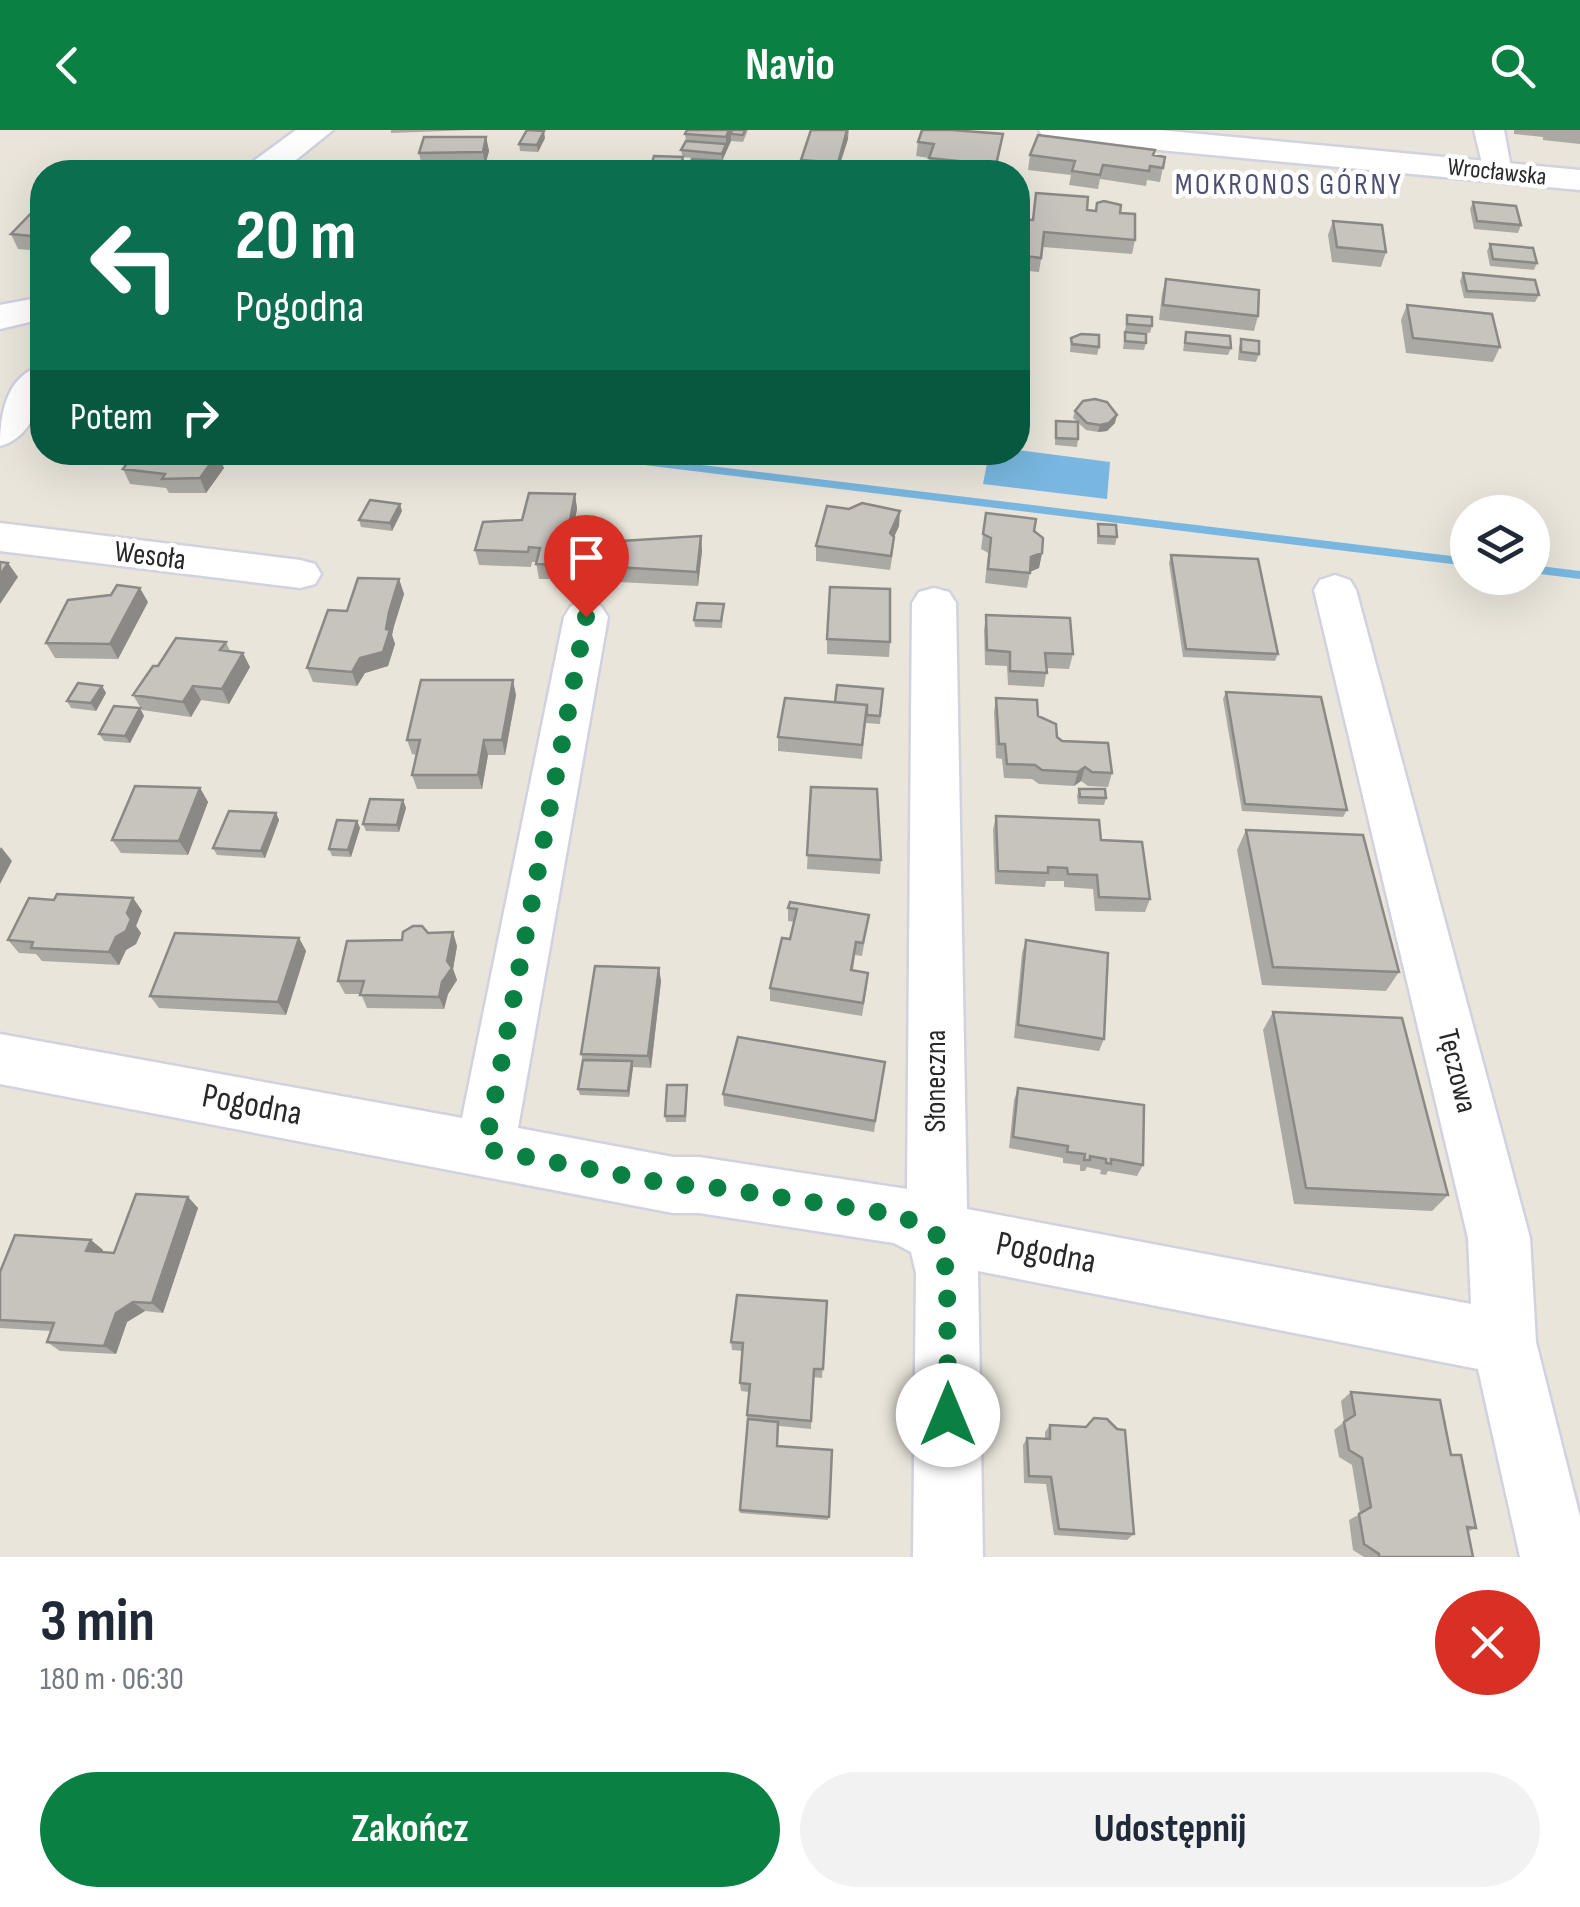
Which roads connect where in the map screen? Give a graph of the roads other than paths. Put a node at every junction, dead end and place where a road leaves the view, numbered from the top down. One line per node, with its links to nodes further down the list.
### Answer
1 (317, 130): 4 (street)
2 (1056, 130): 5 (street, Wrocławska)
3 (1489, 130): 5 (street)
4 (276, 160)
5 (1497, 173): 6 (street, Wrocławska)
6 (1580, 180)
7 (30, 311): 8 (street)
8 (0, 317)
9 (30, 393): 10 (street)
10 (0, 434)
11 (0, 537): 12 (street, Wesoła)
12 (300, 574)
13 (1335, 590): 19 (street, Tęczowa)
14 (934, 603): 18 (street, Słoneczna)
15 (586, 617): 17 (street)
16 (0, 1058): 17 (street, Pogodna)
17 (485, 1149): 18 (street, Pogodna)
18 (936, 1233): 19 (street, Pogodna); 20 (street, Słoneczna)
19 (1504, 1342): 21 (street, Tęczowa)
20 (948, 1557)
21 (1555, 1557)

